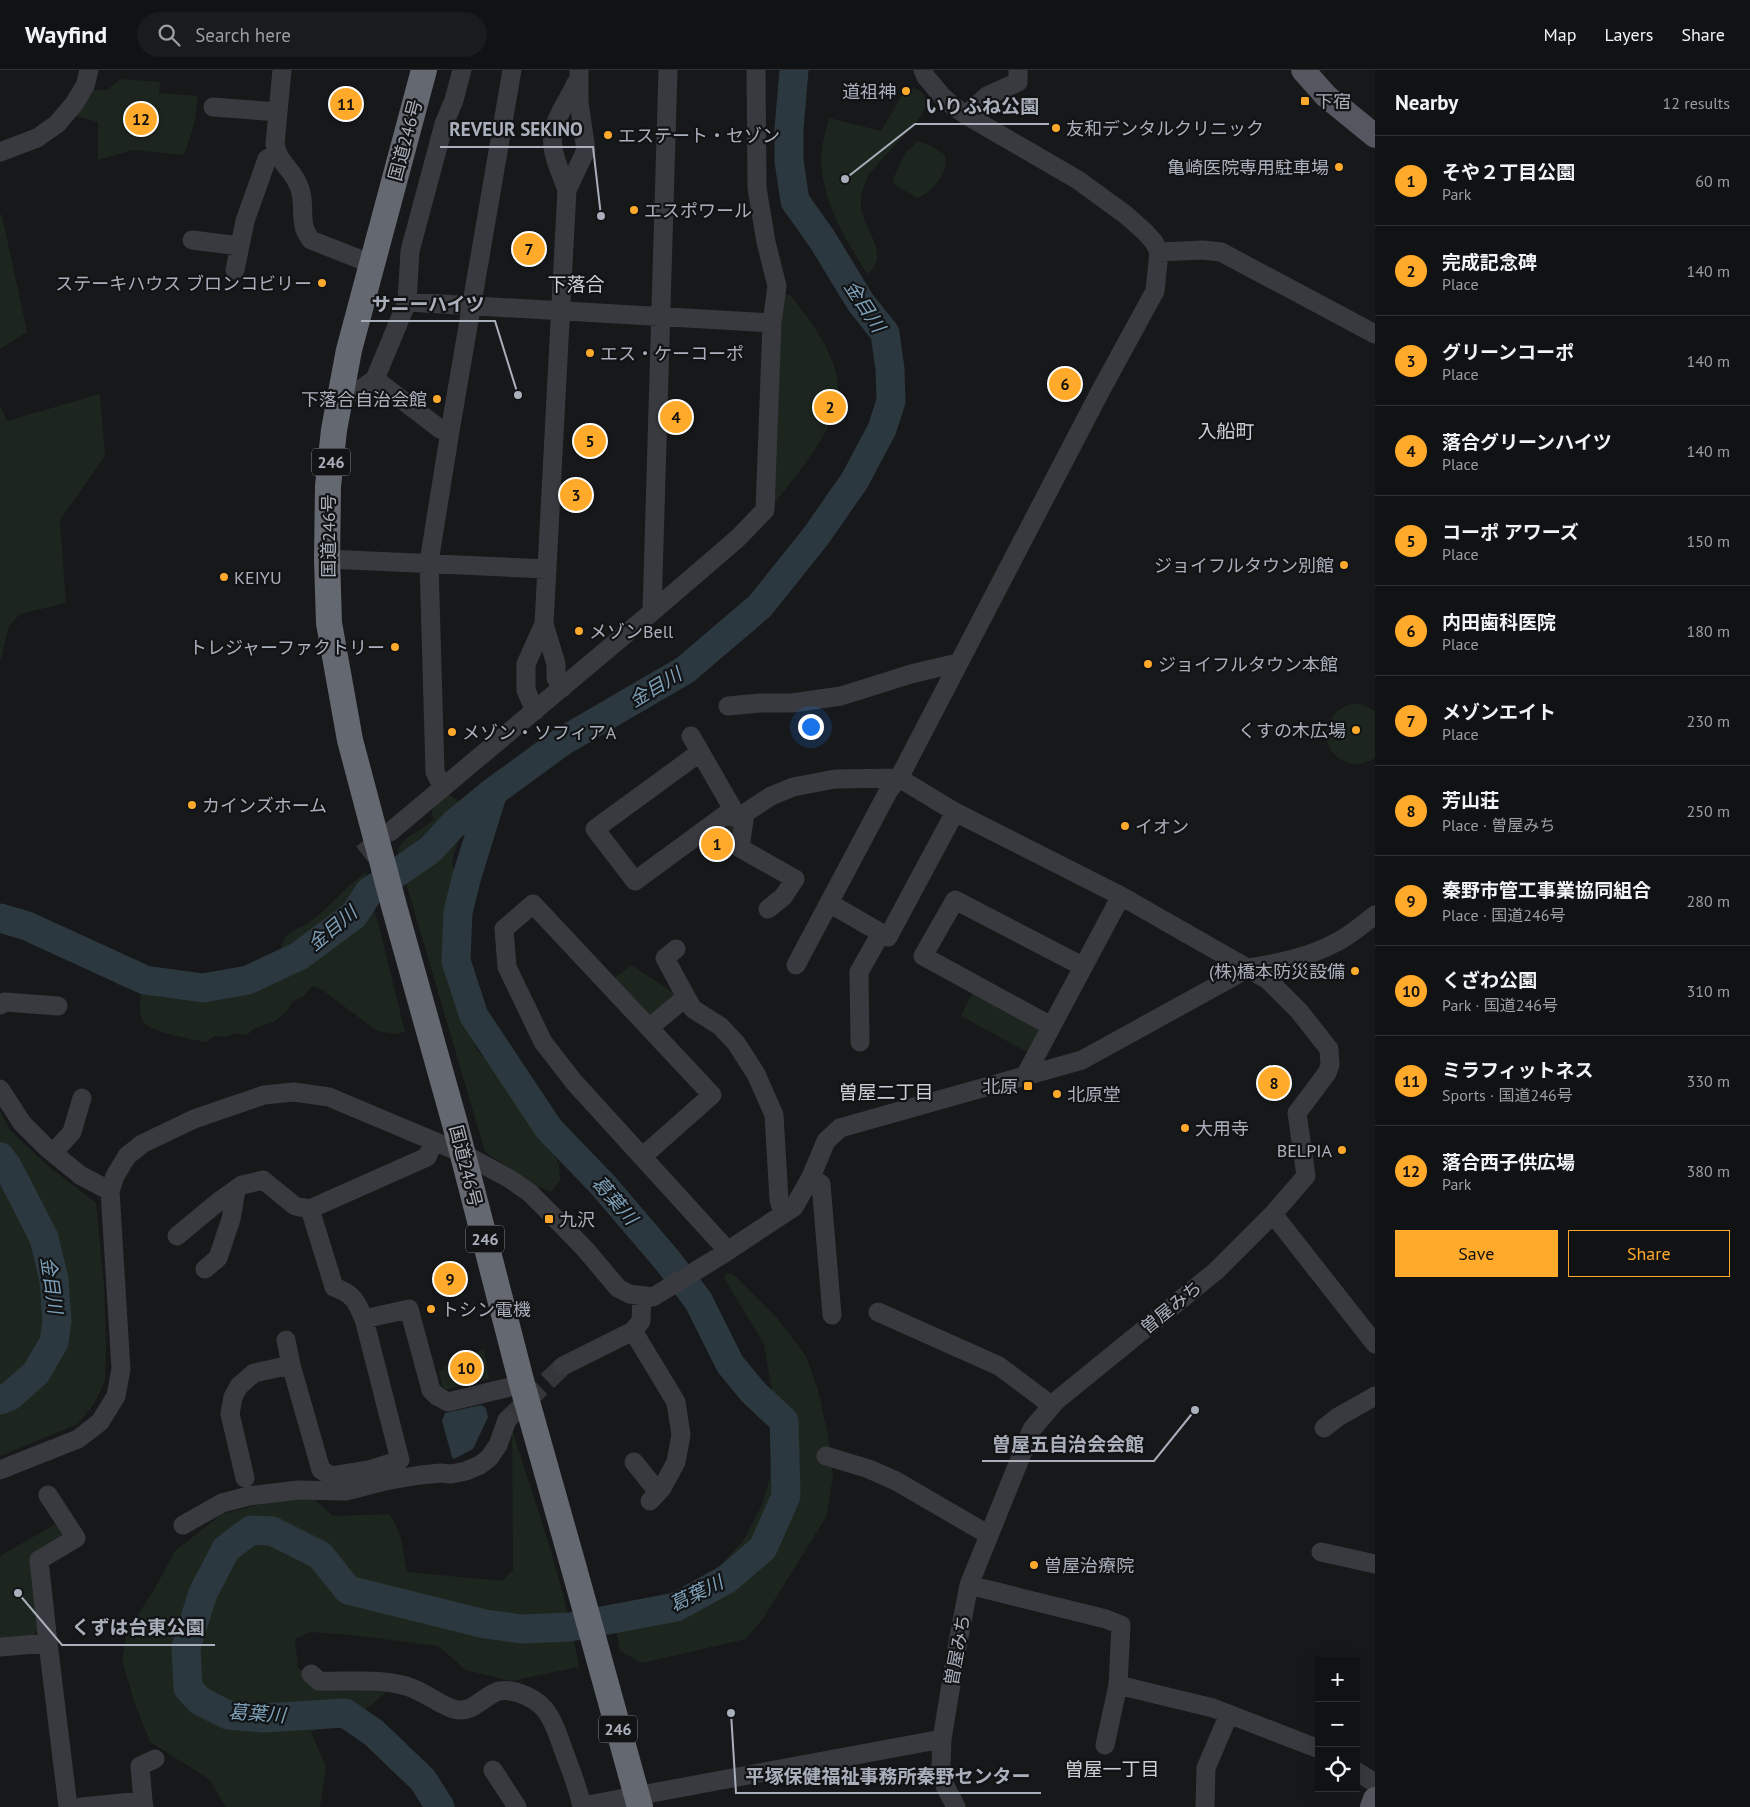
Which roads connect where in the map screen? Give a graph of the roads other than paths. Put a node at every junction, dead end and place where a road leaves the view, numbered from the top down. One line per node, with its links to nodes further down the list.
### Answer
1 (89, 70): 16 (street)
2 (282, 70): 13 (street)
3 (462, 70): 24 (street)
4 (512, 70): 25 (street)
5 (668, 70): 27 (street)
6 (756, 70): 28 (street)
7 (923, 70): 14 (street)
8 (1018, 70): 14 (street)
9 (1303, 70): 15 (main road)
10 (423, 75): 22 (highway, 国道246号 / 246)
11 (578, 75): 18 (street); 18 (street)
12 (213, 107): 13 (street)
13 (278, 112): 17 (street)
14 (966, 115): 21 (street)
15 (1375, 136)
16 (0, 152)
17 (277, 154): 20 (street); 22 (street)
18 (567, 190): 26 (street)
19 (192, 240): 20 (street)
20 (240, 246): 23 (street)
21 (1158, 252): 29 (street); 38 (street)
22 (372, 264): 33 (highway, 国道246号 / 246)
23 (235, 270)
24 (407, 302): 25 (street); 30 (street)
25 (471, 306): 26 (street); 32 (street)
26 (560, 311): 27 (street); 35 (street)
27 (661, 316): 28 (street); 36 (street)
28 (772, 323): 36 (street)
29 (1375, 334)
30 (375, 379): 31 (street); 32 (street)
31 (357, 392)
32 (450, 431): 34 (street)
33 (327, 559): 34 (street); 67 (highway, 国道246号 / 246)
34 (429, 562): 35 (street); 43 (street)
35 (547, 569): 37 (street)
36 (652, 612): 39 (street)
37 (544, 624): 39 (street); 41 (street)
38 (958, 663): 40 (street); 42 (street)
39 (562, 688): 41 (street)
40 (728, 706)
41 (536, 711): 43 (street)
42 (898, 778): 44 (street, 曽屋みち); 45 (street); 48 (street)
43 (443, 788): 46 (street)
44 (955, 812): 47 (street, 曽屋みち); 51 (street)
45 (742, 815): 45 (street); 49 (street)
46 (390, 832)
47 (1121, 896): 54 (street); 55 (street, 曽屋みち)
48 (829, 903): 51 (street); 53 (street)
49 (768, 909)
50 (1375, 915): 55 (street)
51 (880, 933): 61 (street)
52 (676, 949): 56 (street)
53 (796, 965)
54 (1082, 966): 59 (street); 59 (street)
55 (1249, 968): 62 (street); 74 (street, 曽屋みち)
56 (686, 997): 60 (street); 73 (street)
57 (0, 1005): 58 (street)
58 (58, 1006)
59 (1051, 1026): 62 (street)
60 (649, 1028): 68 (street); 68 (street)
61 (860, 1042)
62 (1025, 1076): 69 (street)
63 (0, 1089): 66 (street)
64 (82, 1098): 66 (street)
65 (434, 1141): 67 (street); 71 (street); 72 (street)
66 (53, 1153): 71 (street)
67 (462, 1153): 78 (street); 87 (highway, 国道246号 / 246)
68 (642, 1158): 76 (street)
69 (811, 1177): 73 (street); 80 (street)
70 (236, 1190): 72 (street); 75 (street); 77 (street)
71 (110, 1191): 94 (street)
72 (310, 1209): 81 (street)
73 (784, 1214): 76 (street)
74 (1273, 1214): 84 (street); 89 (street, 曽屋みち)
75 (177, 1236)
76 (722, 1254): 78 (street)
77 (205, 1269)
78 (642, 1297): 82 (street)
79 (878, 1312): 89 (street)
80 (832, 1315)
81 (364, 1319): 87 (street); 95 (street)
82 (633, 1331): 86 (street); 93 (street)
83 (286, 1340): 85 (street)
84 (1375, 1344)
85 (291, 1365): 95 (street); 96 (street)
86 (563, 1366)
87 (522, 1384): 116 (highway, 国道246号 / 246)
88 (1375, 1396): 91 (street)
89 (1050, 1405): 99 (street, 曽屋みち)
90 (507, 1420): 95 (street)
91 (1324, 1428)
92 (826, 1456): 99 (street)
93 (634, 1462)
94 (0, 1470)
95 (370, 1477): 98 (street)
96 (245, 1478)
97 (48, 1495): 103 (street)
98 (183, 1525)
99 (989, 1535): 102 (street, 曽屋みち)
100 (1321, 1552): 101 (street)
101 (1375, 1564)
102 (969, 1585): 106 (street); 108 (street, 曽屋みち)
103 (48, 1643): 104 (street); 118 (street)
104 (0, 1648)
105 (311, 1674): 121 (street)
106 (1118, 1685): 107 (street); 109 (street)
107 (1229, 1714): 110 (street); 123 (street)
108 (942, 1739): 116 (street); 122 (street, 曽屋みち)
109 (1105, 1745)
110 (1315, 1747)
111 (155, 1759): 117 (street)
112 (493, 1770): 120 (street)
113 (1360, 1774): 114 (street)
114 (1375, 1783)
115 (1375, 1799): 124 (main road)
116 (638, 1802): 121 (street)
117 (144, 1804): 119 (street)
118 (68, 1807)
119 (81, 1807)
120 (517, 1807)
121 (582, 1807)
122 (956, 1807)
123 (1205, 1807)
124 (1372, 1807)

